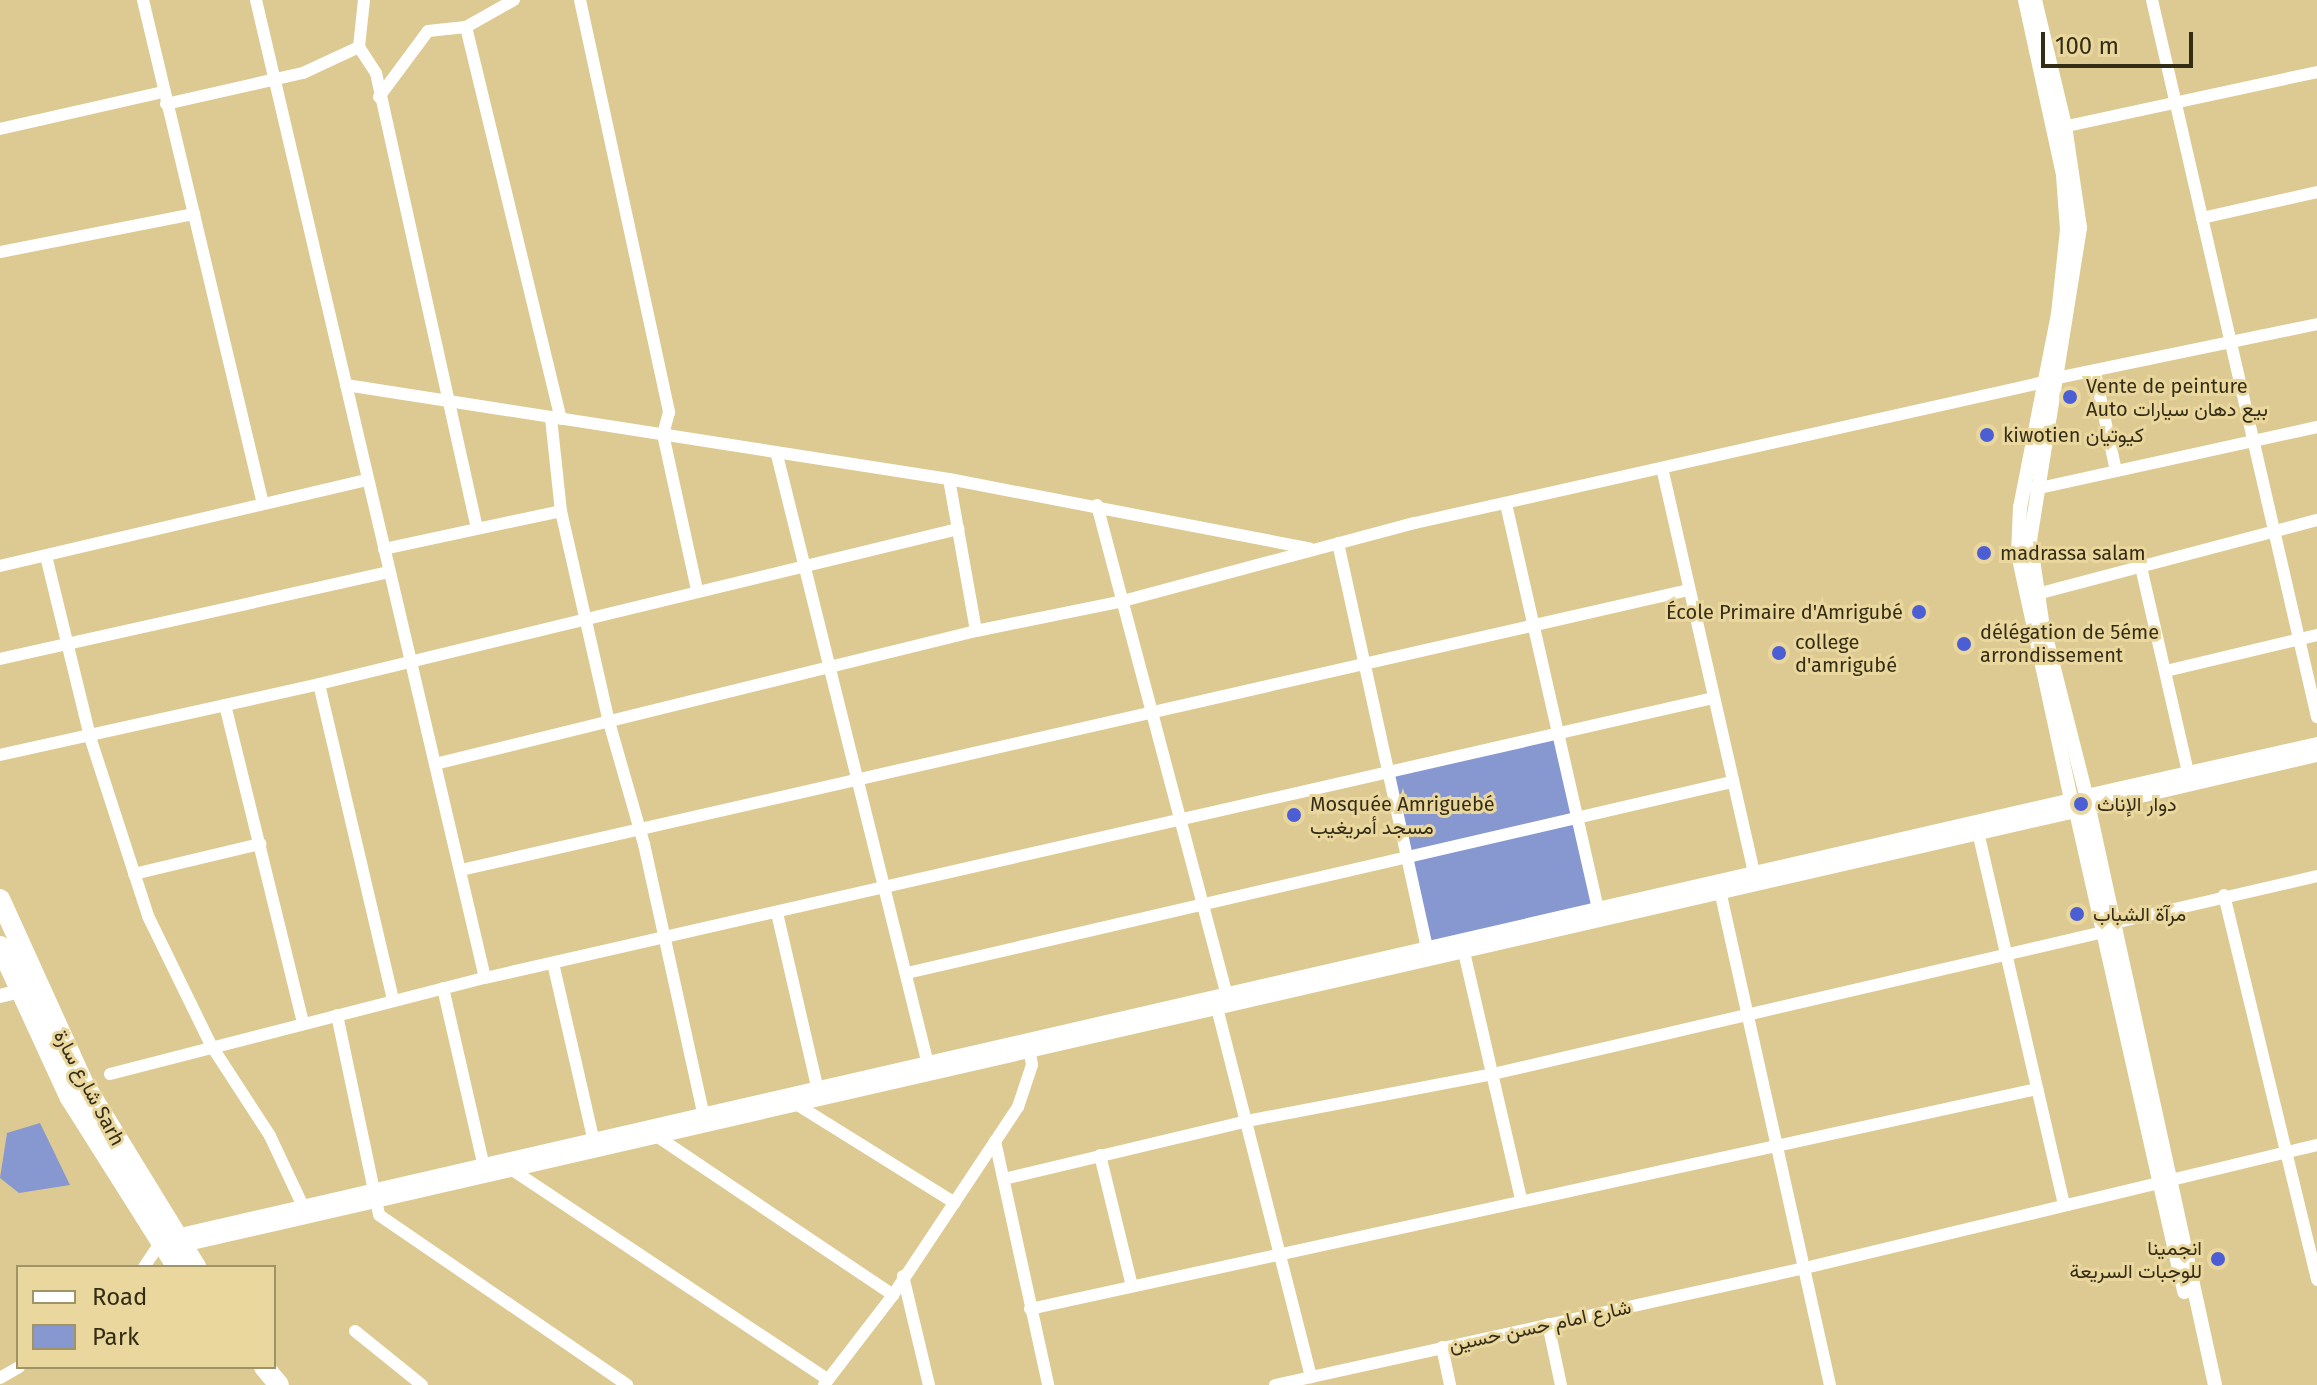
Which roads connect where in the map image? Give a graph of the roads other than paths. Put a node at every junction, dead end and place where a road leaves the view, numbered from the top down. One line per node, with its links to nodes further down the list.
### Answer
1 (143, 0): 14 (street)
2 (256, 0): 12 (street)
3 (364, 0): 10 (street)
4 (514, 0): 9 (street)
5 (580, 0): 31 (street)
6 (2025, 0): 16 (street)
7 (2035, 0): 16 (street)
8 (2152, 0): 15 (street)
9 (466, 27): 13 (street); 29 (street)
10 (359, 47): 12 (street); 13 (street)
11 (2317, 72): 15 (street)
12 (274, 79): 14 (street); 27 (street)
13 (379, 97): 28 (street)
14 (165, 98): 17 (street); 19 (street)
15 (2176, 103): 16 (street); 20 (street)
16 (2060, 127): 26 (street)
17 (0, 129)
18 (2317, 192): 20 (street)
19 (194, 214): 22 (street); 39 (street)
20 (2202, 218): 24 (street)
21 (0, 235): 22 (street)
22 (1, 250)
23 (2317, 324): 24 (street)
24 (2233, 344): 25 (street); 32 (street)
25 (2095, 373): 26 (street); 34 (street)
26 (2050, 380): 35 (street); 38 (street); 86 (street)
27 (346, 385): 28 (street); 37 (street)
28 (447, 402): 29 (street); 44 (street)
29 (556, 418): 31 (street); 42 (street)
30 (2317, 427): 32 (street)
31 (663, 434): 33 (street); 55 (street)
32 (2255, 440): 34 (street); 46 (street)
33 (777, 455): 36 (street); 51 (street)
34 (2116, 471): 38 (street)
35 (1663, 472): 40 (street); 56 (street)
36 (949, 479): 41 (street); 45 (street)
37 (368, 480): 39 (street); 49 (street)
38 (2035, 489): 57 (street)
39 (263, 504): 50 (street)
40 (1506, 504): 47 (street); 60 (street)
41 (1097, 505): 48 (street); 58 (street)
42 (561, 511): 44 (street); 59 (street)
43 (2317, 520): 46 (street)
44 (477, 527): 49 (street)
45 (958, 529): 51 (street); 61 (street)
46 (2274, 530): 53 (street); 63 (street)
47 (1338, 543): 48 (street); 67 (street)
48 (1312, 548): 58 (street)
49 (384, 549): 54 (street)
50 (46, 556): 52 (street); 64 (street)
51 (808, 565): 55 (street); 68 (street)
52 (0, 566)
53 (2141, 567): 57 (street); 69 (street)
54 (389, 572): 64 (street); 66 (street)
55 (697, 590): 59 (street)
56 (1688, 590): 60 (street); 71 (street)
57 (2037, 594): 86 (street)
58 (1123, 601): 61 (street); 73 (street)
59 (585, 616): 66 (street); 75 (street)
60 (1532, 625): 67 (street); 76 (street)
61 (976, 631): 68 (street)
62 (2317, 635): 63 (street)
63 (2299, 639): 69 (street); 74 (street)
64 (64, 644): 65 (street); 77 (street)
65 (0, 659)
66 (409, 661): 70 (street); 81 (street)
67 (1362, 663): 73 (street); 83 (street)
68 (832, 666): 75 (street); 84 (street)
69 (2166, 671): 82 (street)
70 (319, 684): 72 (street); 116 (street)
71 (1713, 698): 76 (street); 85 (street)
72 (225, 705): 77 (street); 91 (street)
73 (1147, 711): 84 (street); 87 (street)
74 (2317, 717)
75 (609, 722): 81 (street); 89 (street)
76 (1557, 734): 83 (street); 88 (street)
77 (90, 737): 79 (street); 95 (street)
78 (2317, 744): 82 (street)
79 (0, 755)
80 (2317, 755): 86 (street)
81 (435, 764): 93 (street)
82 (2188, 773): 86 (street)
83 (1387, 774): 87 (street); 92 (street)
84 (859, 780): 89 (street); 98 (street)
85 (1732, 782): 88 (street); 94 (street)
86 (2080, 804): 90 (street); 94 (street); 104 (street)
87 (1179, 818): 98 (street); 101 (street)
88 (1577, 819): 92 (street); 102 (street)
89 (641, 830): 93 (street); 105 (street)
90 (1978, 832): 97 (street); 109 (street)
91 (260, 844): 95 (street); 120 (street)
92 (1405, 859): 101 (street); 107 (street)
93 (461, 870): 112 (street)
94 (1754, 871): 97 (street)
95 (134, 874): 122 (street)
96 (2317, 876): 99 (street)
97 (1719, 884): 102 (street); 108 (street); 118 (street)
98 (885, 886): 103 (street); 111 (street)
99 (2224, 895): 104 (street); 136 (street)
100 (0, 899): 147 (highway, شارع سارة Sarh)
101 (1205, 906): 111 (street); 114 (street)
102 (1598, 908): 107 (street)
103 (777, 913): 105 (street); 126 (street)
104 (2108, 928): 109 (street); 141 (street)
105 (665, 938): 110 (street); 129 (street)
106 (0, 946): 115 (highway, شارع سارة Sarh)
107 (1427, 947): 114 (street)
108 (1464, 952): 117 (street); 125 (street)
109 (2007, 954): 118 (street); 127 (street)
110 (553, 963): 112 (street); 132 (street)
111 (907, 973): 123 (street)
112 (485, 978): 113 (street)
113 (443, 988): 116 (street); 138 (street)
114 (1226, 992): 121 (street)
115 (10, 994): 147 (highway, شارع سارة Sarh)
116 (393, 1000): 119 (street)
117 (1217, 1008): 121 (street); 130 (street)
118 (1748, 1014): 125 (street); 135 (street)
119 (337, 1015): 120 (street); 142 (street)
120 (303, 1023): 122 (street)
121 (1028, 1043): 123 (street); 128 (street); 133 (street)
122 (211, 1045): 124 (street); 145 (street)
123 (927, 1060): 126 (street)
124 (110, 1074)
125 (1493, 1074): 130 (street); 143 (street)
126 (817, 1086): 129 (street)
127 (2037, 1089): 135 (street); 146 (street)
128 (796, 1104): 131 (street); 144 (street)
129 (703, 1113): 132 (street)
130 (1247, 1121): 137 (street); 148 (street)
131 (655, 1135): 139 (street); 156 (street)
132 (593, 1137): 138 (street)
133 (995, 1141): 140 (street); 144 (street)
134 (2317, 1145): 136 (street, شارع امام حسن حسين)
135 (1778, 1147): 143 (street); 152 (street)
136 (2288, 1152): 141 (street, شارع امام حسن حسين); 154 (street)
137 (1100, 1155): 140 (street); 155 (street)
138 (483, 1162): 142 (street)
139 (508, 1167): 142 (street); 164 (street)
140 (1004, 1179): 157 (street)
141 (2164, 1182): 146 (street, شارع امام حسن حسين); 176 (street); 177 (street)
142 (372, 1194): 145 (street); 147 (street); 169 (street)
143 (1521, 1199): 148 (street)
144 (955, 1203): 153 (street)
145 (302, 1204): 147 (street)
146 (2064, 1205): 152 (street, شارع امام حسن حسين)
147 (173, 1241): 149 (street); 150 (highway, شارع سارة Sarh); 151 (highway, شارع سارة Sarh)
148 (1282, 1252): 155 (street); 163 (street)
149 (146, 1265)
150 (177, 1265)
151 (194, 1265)
152 (1805, 1268): 158 (street, شارع امام حسن حسين); 165 (street)
153 (903, 1276): 156 (street); 170 (street)
154 (2317, 1280)
155 (1132, 1286): 157 (street)
156 (893, 1295): 164 (street)
157 (1030, 1309): 171 (street)
158 (1548, 1324): 160 (street, شارع امام حسن حسين); 174 (street)
159 (355, 1331): 168 (street)
160 (1442, 1347): 163 (street, شارع امام حسن حسين); 173 (street)
161 (266, 1369): 166 (highway)
162 (273, 1369): 167 (highway)
163 (1311, 1377): 172 (street, شارع امام حسن حسين)
164 (826, 1382)
165 (1830, 1383): 175 (street)
166 (279, 1385)
167 (286, 1385)
168 (422, 1385)
169 (627, 1385)
170 (929, 1385)
171 (1048, 1385)
172 (1275, 1385)
173 (1450, 1385)
174 (1561, 1385)
175 (1814, 1385)
176 (2205, 1385)
177 (2215, 1385)

